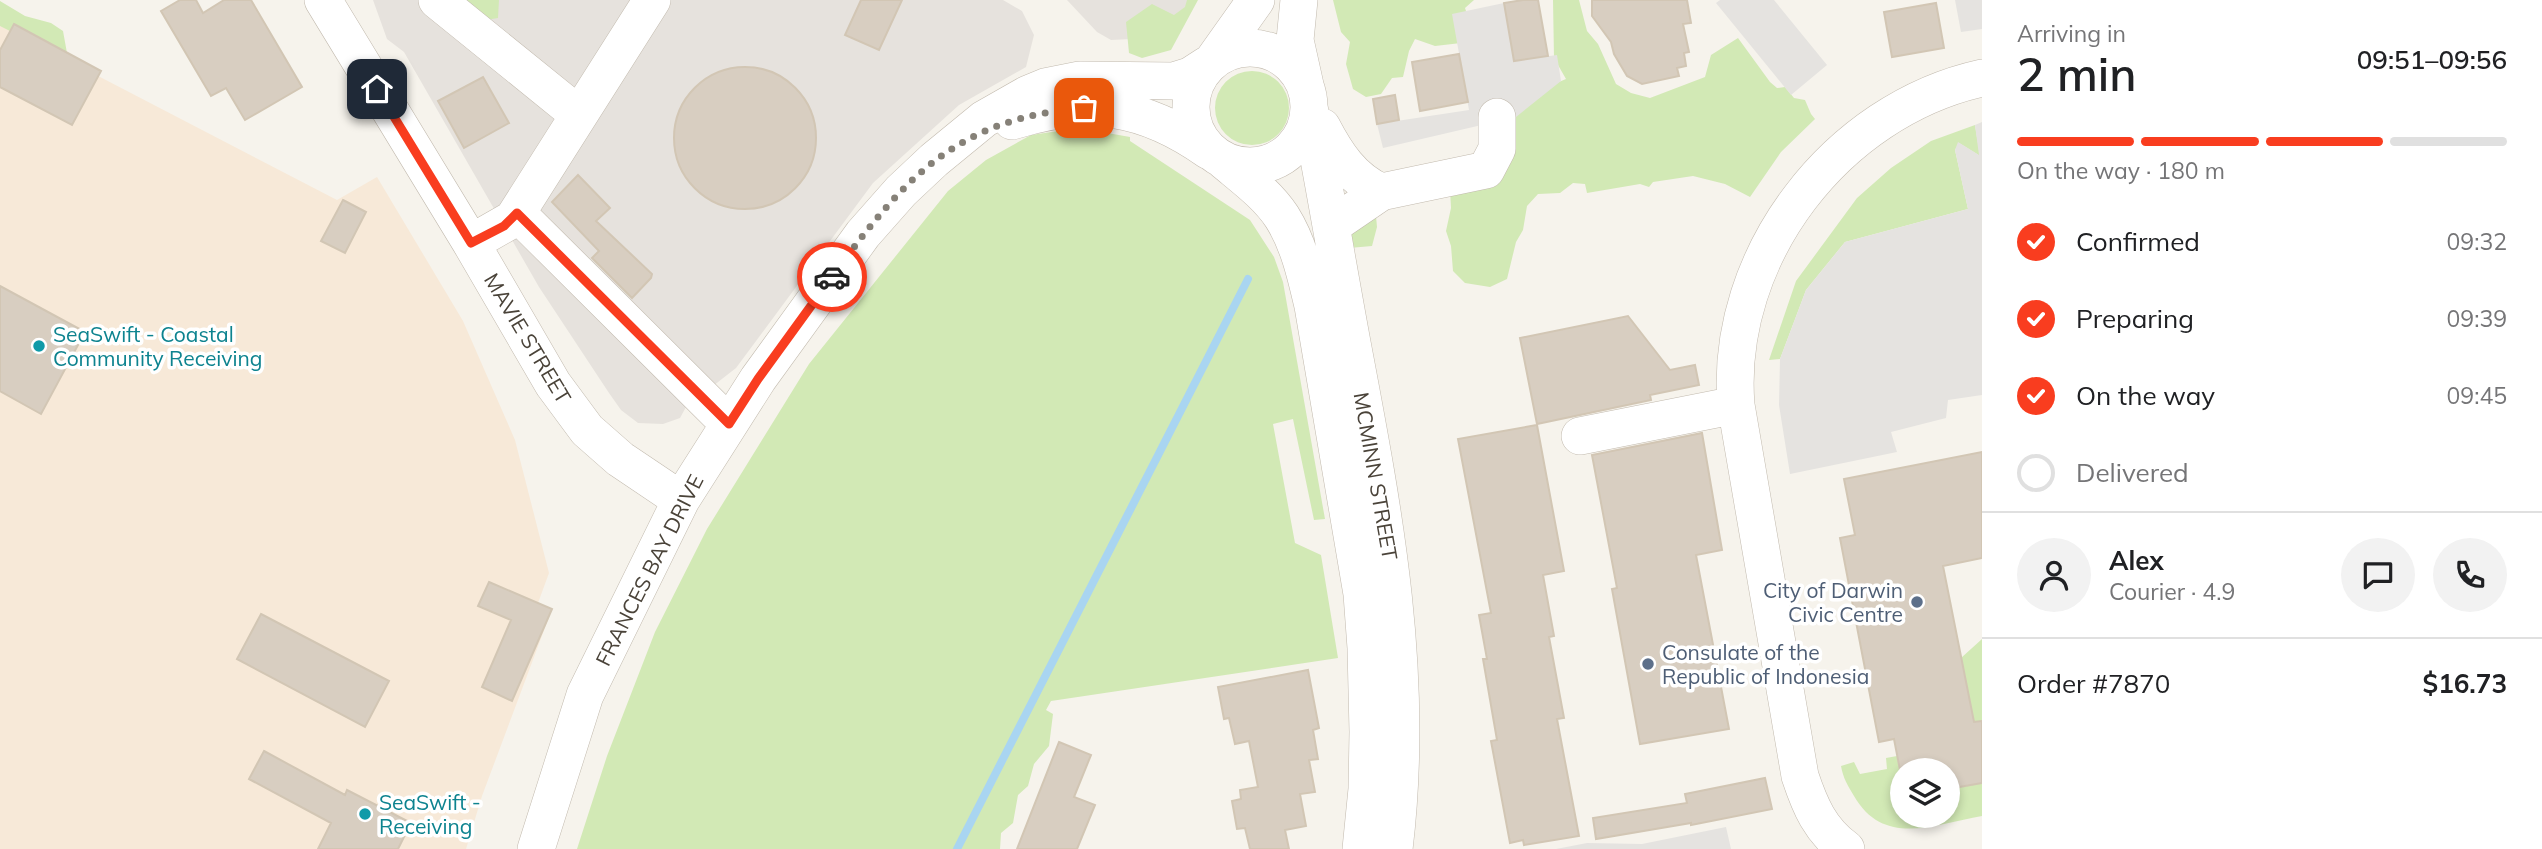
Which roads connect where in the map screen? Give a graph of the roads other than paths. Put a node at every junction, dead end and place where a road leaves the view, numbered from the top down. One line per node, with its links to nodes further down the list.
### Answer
1 (323, 0): 16 (street, MAVIE STREET)
2 (437, 0): 9 (street)
3 (652, 0): 9 (street)
4 (1256, 0): 6 (street)
5 (1299, 0): 8 (street, MCMINN STREET)
6 (1210, 63): 8 (street); 11 (street, FRANCES BAY DRIVE); 12 (street)
7 (1982, 78): 17 (street)
8 (1308, 98): 12 (street); 13 (street); 15 (street, MCMINN STREET)
9 (579, 115): 14 (street)
10 (1497, 117): 13 (street)
11 (941, 154): 12 (street, FRANCES BAY DRIVE); 18 (street, FRANCES BAY DRIVE)
12 (1217, 157): 22 (street, MCMINN STREET)
13 (1381, 192): 15 (street)
14 (517, 213): 16 (street); 18 (street)
15 (1331, 226): 23 (street, MCMINN STREET)
16 (471, 243): 20 (street, MAVIE STREET)
17 (1736, 405): 19 (street); 24 (street)
18 (729, 424): 20 (street, FRANCES BAY DRIVE)
19 (1580, 436)
20 (681, 500): 21 (street, FRANCES BAY DRIVE)
21 (536, 849)
22 (1362, 849)
23 (1394, 849)
24 (1846, 849)

